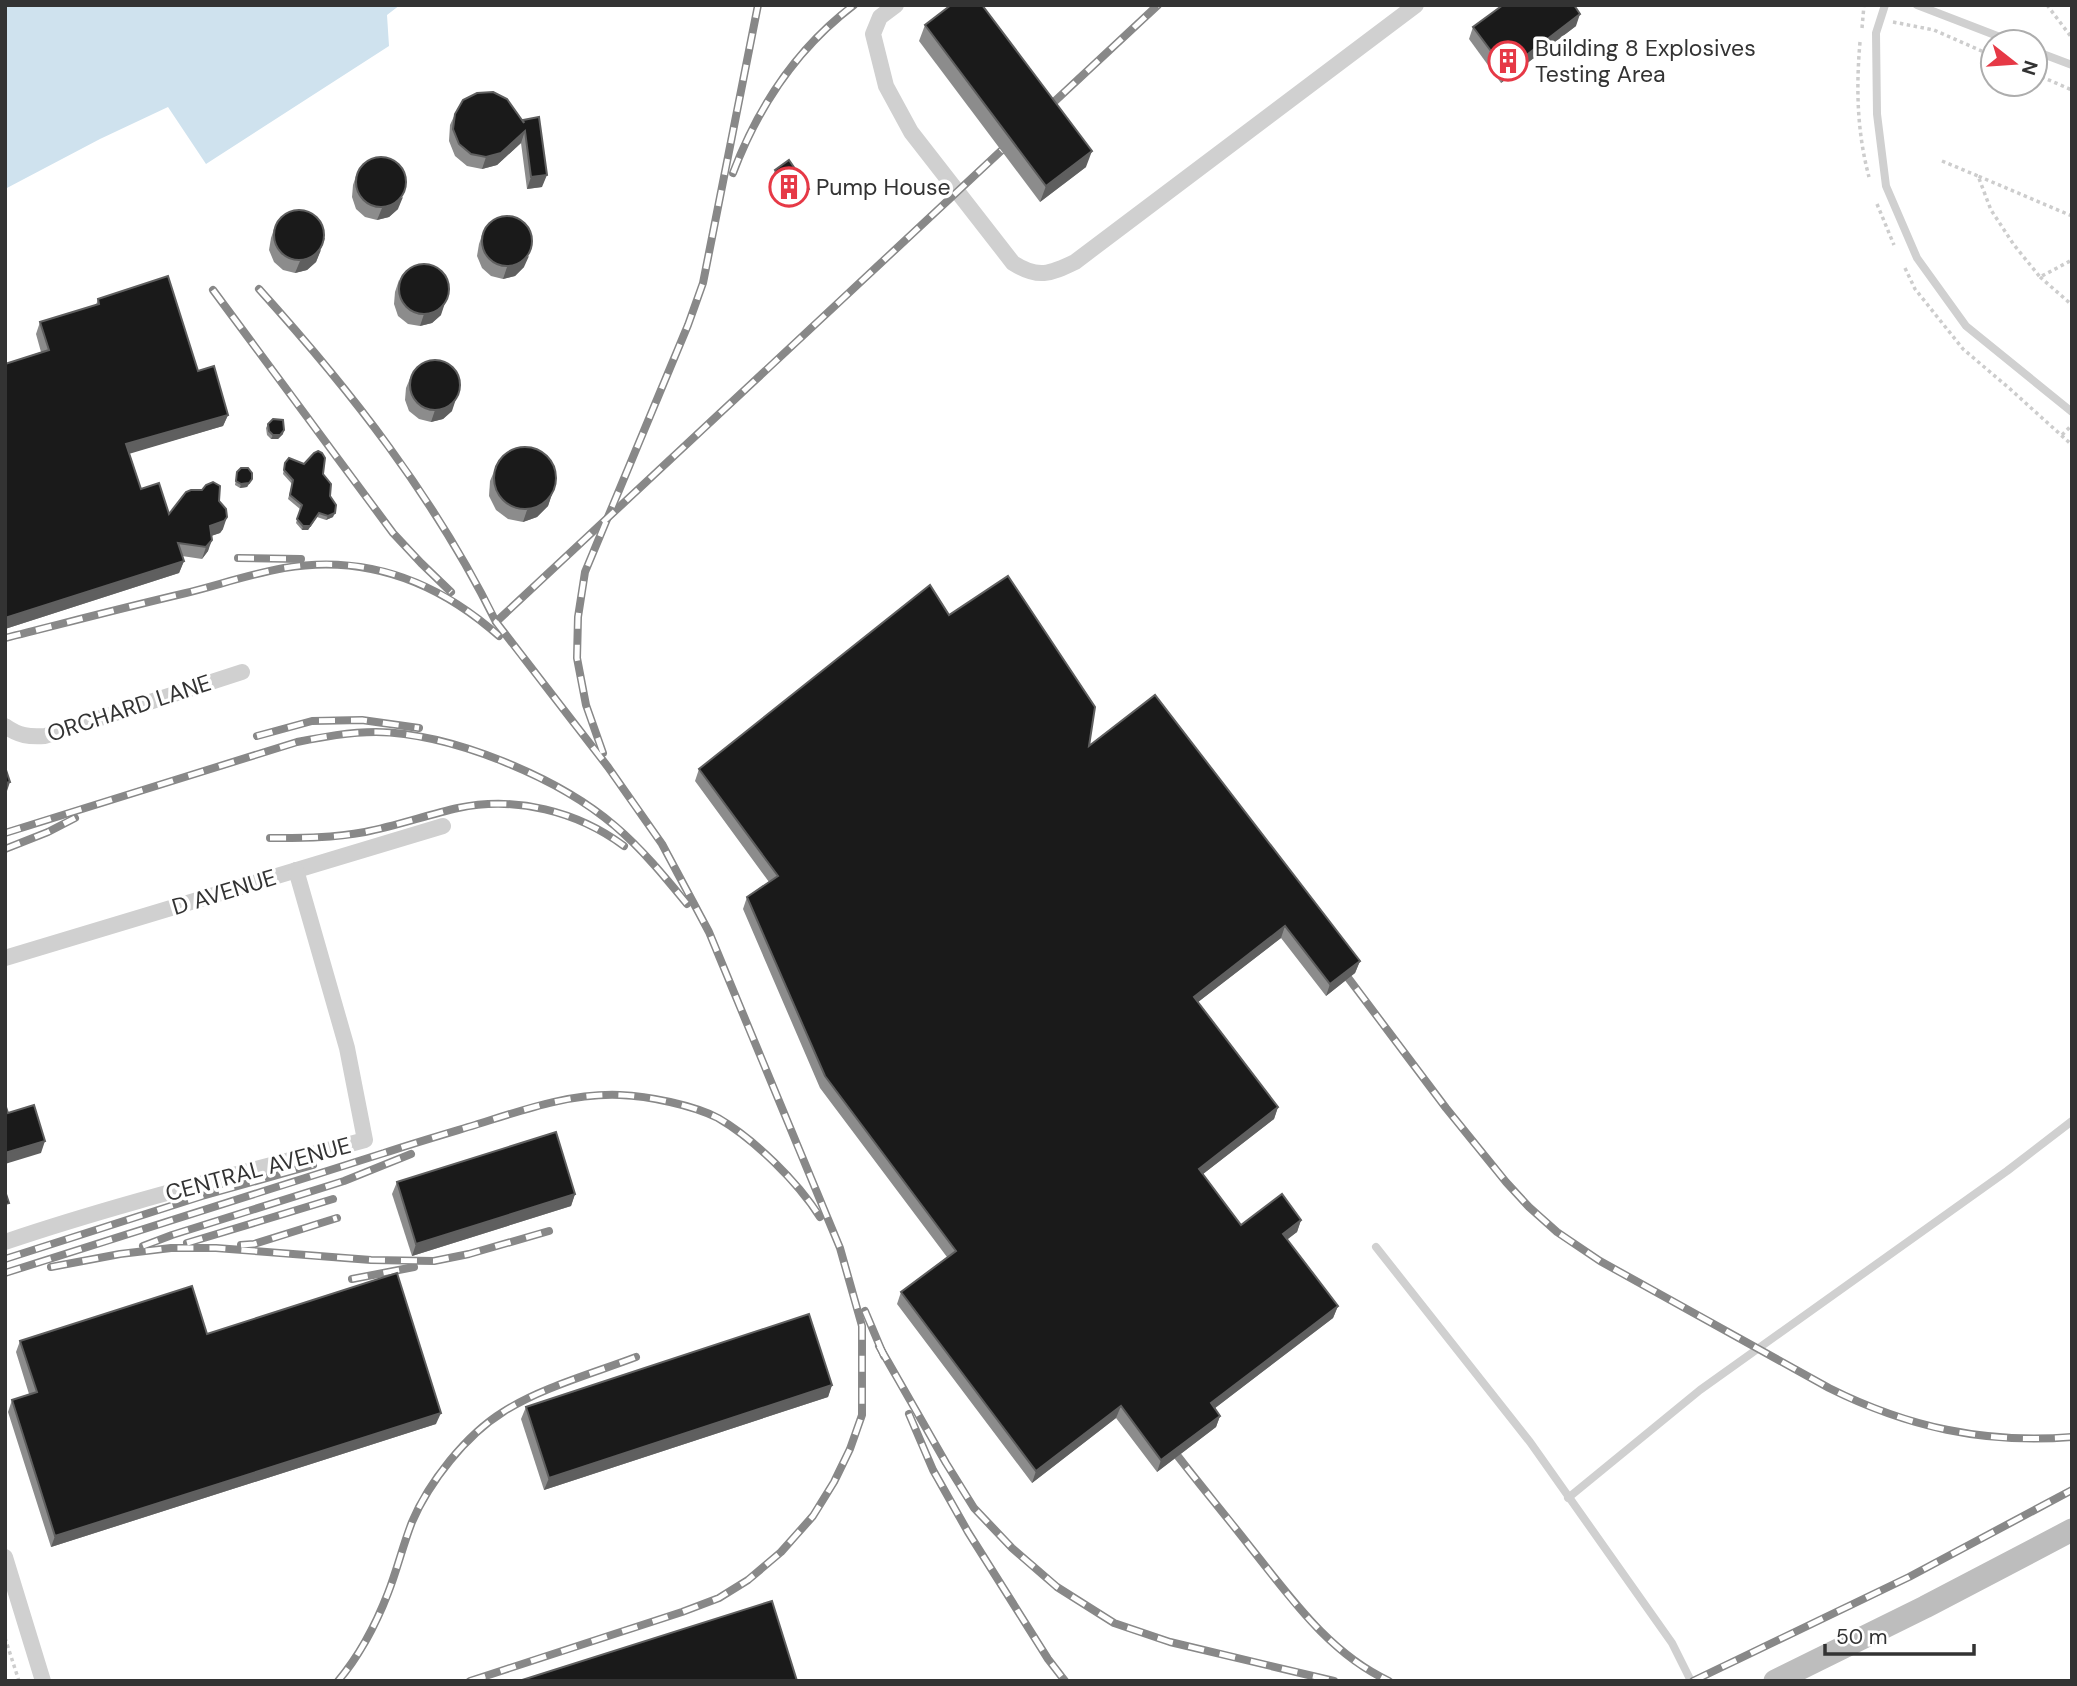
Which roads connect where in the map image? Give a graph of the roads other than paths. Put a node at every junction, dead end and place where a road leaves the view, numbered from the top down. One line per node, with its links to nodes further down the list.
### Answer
1 (896, 5): 2 (street)
2 (1416, 5)
3 (1885, 5): 8 (lane)
4 (1917, 5): 5 (lane)
5 (1979, 29)
6 (2049, 56): 7 (lane)
7 (2072, 65)
8 (2072, 412)
9 (242, 672): 10 (street, ORCHARD LANE)
10 (11, 730)
11 (443, 826): 12 (street, D AVENUE)
12 (296, 870): 13 (street, D AVENUE); 15 (street, CENTRAL AVENUE)
13 (5, 958)
14 (2072, 1121): 17 (lane)
15 (5, 1242)
16 (1376, 1247): 17 (lane)
17 (1569, 1498): 21 (lane)
18 (2072, 1530): 22 (main road)
19 (5, 1558): 20 (street)
20 (43, 1681)
21 (1691, 1681)
22 (1775, 1681)

